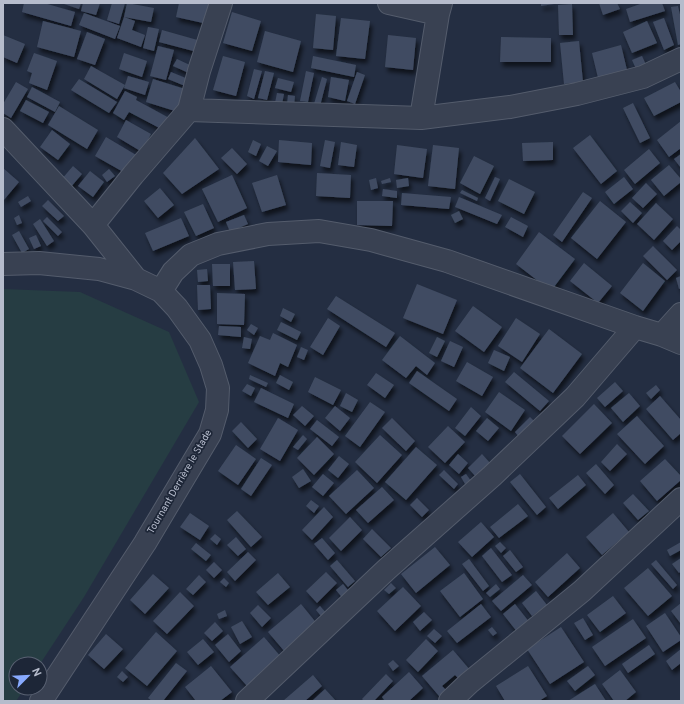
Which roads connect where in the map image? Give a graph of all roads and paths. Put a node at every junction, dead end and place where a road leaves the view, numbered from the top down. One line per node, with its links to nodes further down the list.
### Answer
1 (221, 3): 5 (street)
2 (389, 3): 3 (street)
3 (440, 8): 6 (street)
4 (681, 59): 6 (street)
5 (189, 110): 6 (street); 8 (street)
6 (421, 118)
7 (3, 129): 8 (street)
8 (93, 225): 10 (street)
9 (3, 264): 10 (street, Tournant Derrière le Stade)
10 (136, 280): 11 (street, Tournant Derrière le Stade)
11 (161, 291): 13 (street); 16 (street, Tournant Derrière le Stade)
12 (681, 314): 14 (street)
13 (635, 327): 14 (street); 17 (street)
14 (672, 339)
15 (681, 499): 18 (street)
16 (42, 701)
17 (247, 701)
18 (450, 701)

